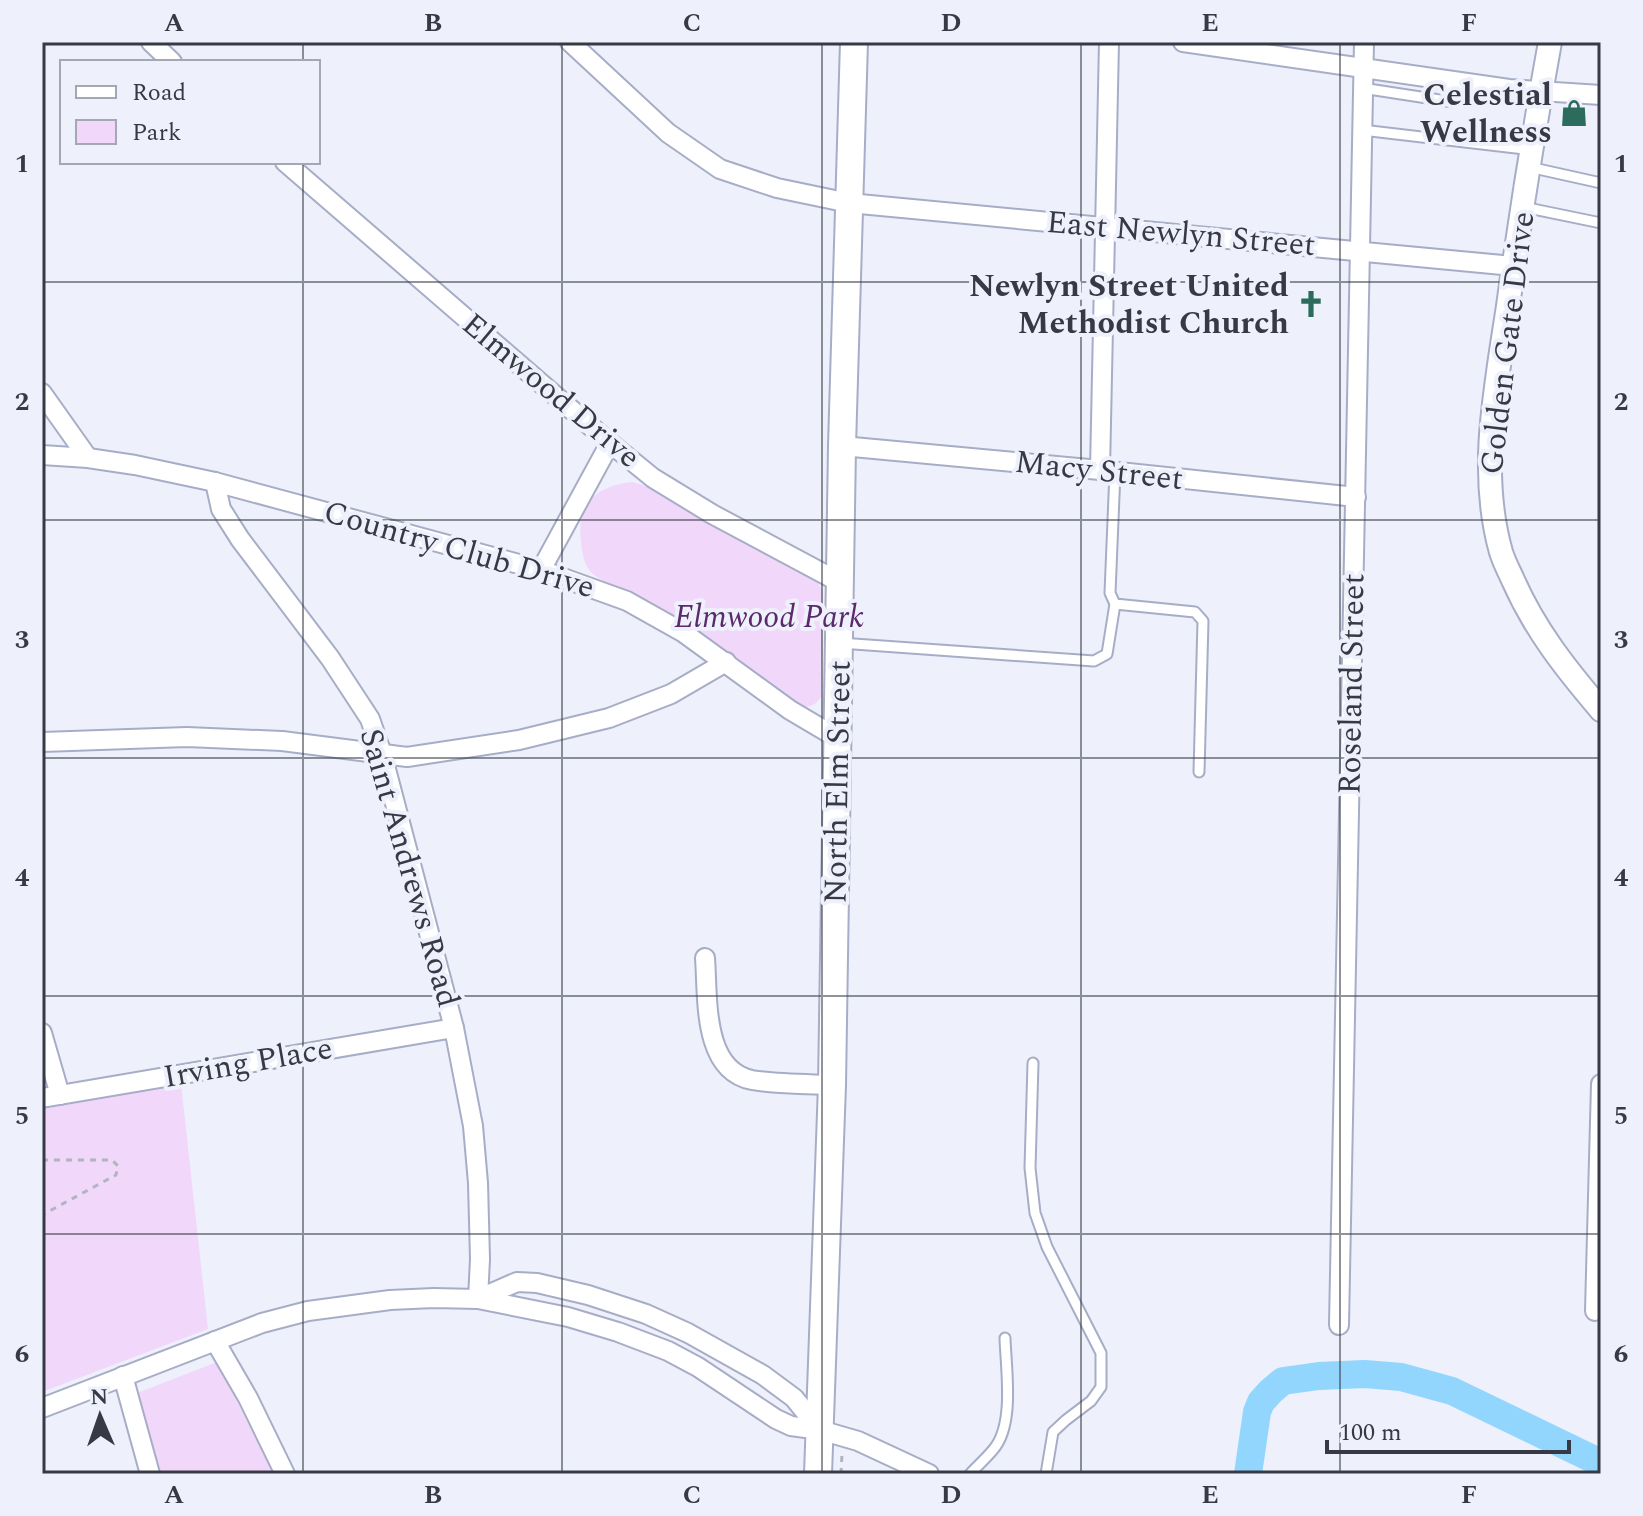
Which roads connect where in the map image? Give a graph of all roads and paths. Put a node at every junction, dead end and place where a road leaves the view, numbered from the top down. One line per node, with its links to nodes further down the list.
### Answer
1 (151, 42): 8 (street)
2 (570, 42): 19 (street, East Newlyn Street)
3 (854, 42): 19 (main road, North Elm Street)
4 (1109, 42): 22 (street)
5 (1183, 42): 10 (street)
6 (1364, 42): 10 (street, Roseland Street)
7 (1550, 42): 12 (street, Golden Gate Drive)
8 (170, 60)
9 (1415, 76): 10 (street); 11 (street); 14 (lane)
10 (1363, 78): 14 (lane); 15 (street, Roseland Street)
11 (1456, 81): 12 (street); 14 (lane)
12 (1541, 92): 13 (street); 16 (street, Golden Gate Drive)
13 (1601, 95)
14 (1413, 96)
15 (1362, 130): 16 (lane); 23 (street, Roseland Street)
16 (1530, 159): 18 (lane); 20 (street, Golden Gate Drive)
17 (287, 164): 26 (street, Elmwood Drive)
18 (1601, 183)
19 (849, 203): 22 (street, East Newlyn Street); 27 (main road, North Elm Street)
20 (1523, 207): 21 (lane); 24 (street, Golden Gate Drive)
21 (1601, 223)
22 (1104, 227): 23 (street, East Newlyn Street); 30 (street)
23 (1359, 250): 24 (street, East Newlyn Street); 32 (street, Roseland Street)
24 (1513, 266): 38 (street, Golden Gate Drive)
25 (42, 393): 29 (street)
26 (610, 443): 33 (street); 34 (street, Elmwood Drive)
27 (842, 446): 30 (street, Macy Street); 34 (main road, North Elm Street)
28 (42, 455): 29 (street, Country Club Drive)
29 (88, 458): 31 (street, Country Club Drive)
30 (1107, 471): 32 (street, Macy Street); 35 (lane)
31 (215, 482): 33 (street, Country Club Drive); 41 (street, Saint Andrews Road)
32 (1356, 497): 54 (street, Roseland Street)
33 (541, 570): 37 (street, Country Club Drive)
34 (841, 583): 36 (main road, North Elm Street)
35 (1115, 604): 36 (lane); 42 (lane)
36 (840, 643): 39 (main road, North Elm Street)
37 (726, 662): 39 (street, Country Club Drive); 41 (street)
38 (1601, 710)
39 (839, 739): 48 (main road, North Elm Street)
40 (42, 742): 41 (street)
41 (382, 754): 44 (street, Saint Andrews Road)
42 (1199, 772)
43 (705, 958): 48 (street)
44 (454, 1028): 49 (street, Irving Place); 52 (street, Saint Andrews Road)
45 (42, 1033): 49 (street)
46 (1033, 1063): 65 (lane)
47 (1601, 1084): 53 (street)
48 (832, 1085): 59 (main road, North Elm Street)
49 (51, 1096)
50 (42, 1160): 51 (path)
51 (42, 1215)
52 (478, 1299): 56 (street); 59 (street); 59 (street)
53 (1597, 1305)
54 (1339, 1325)
55 (1005, 1338): 64 (lane)
56 (215, 1341): 57 (street); 61 (street)
57 (123, 1376): 58 (street); 60 (street)
58 (42, 1408)
59 (820, 1430): 62 (main road, North Elm Street); 63 (street)
60 (150, 1474)
61 (285, 1474)
62 (818, 1474)
63 (929, 1474)
64 (970, 1474)
65 (1046, 1474)

